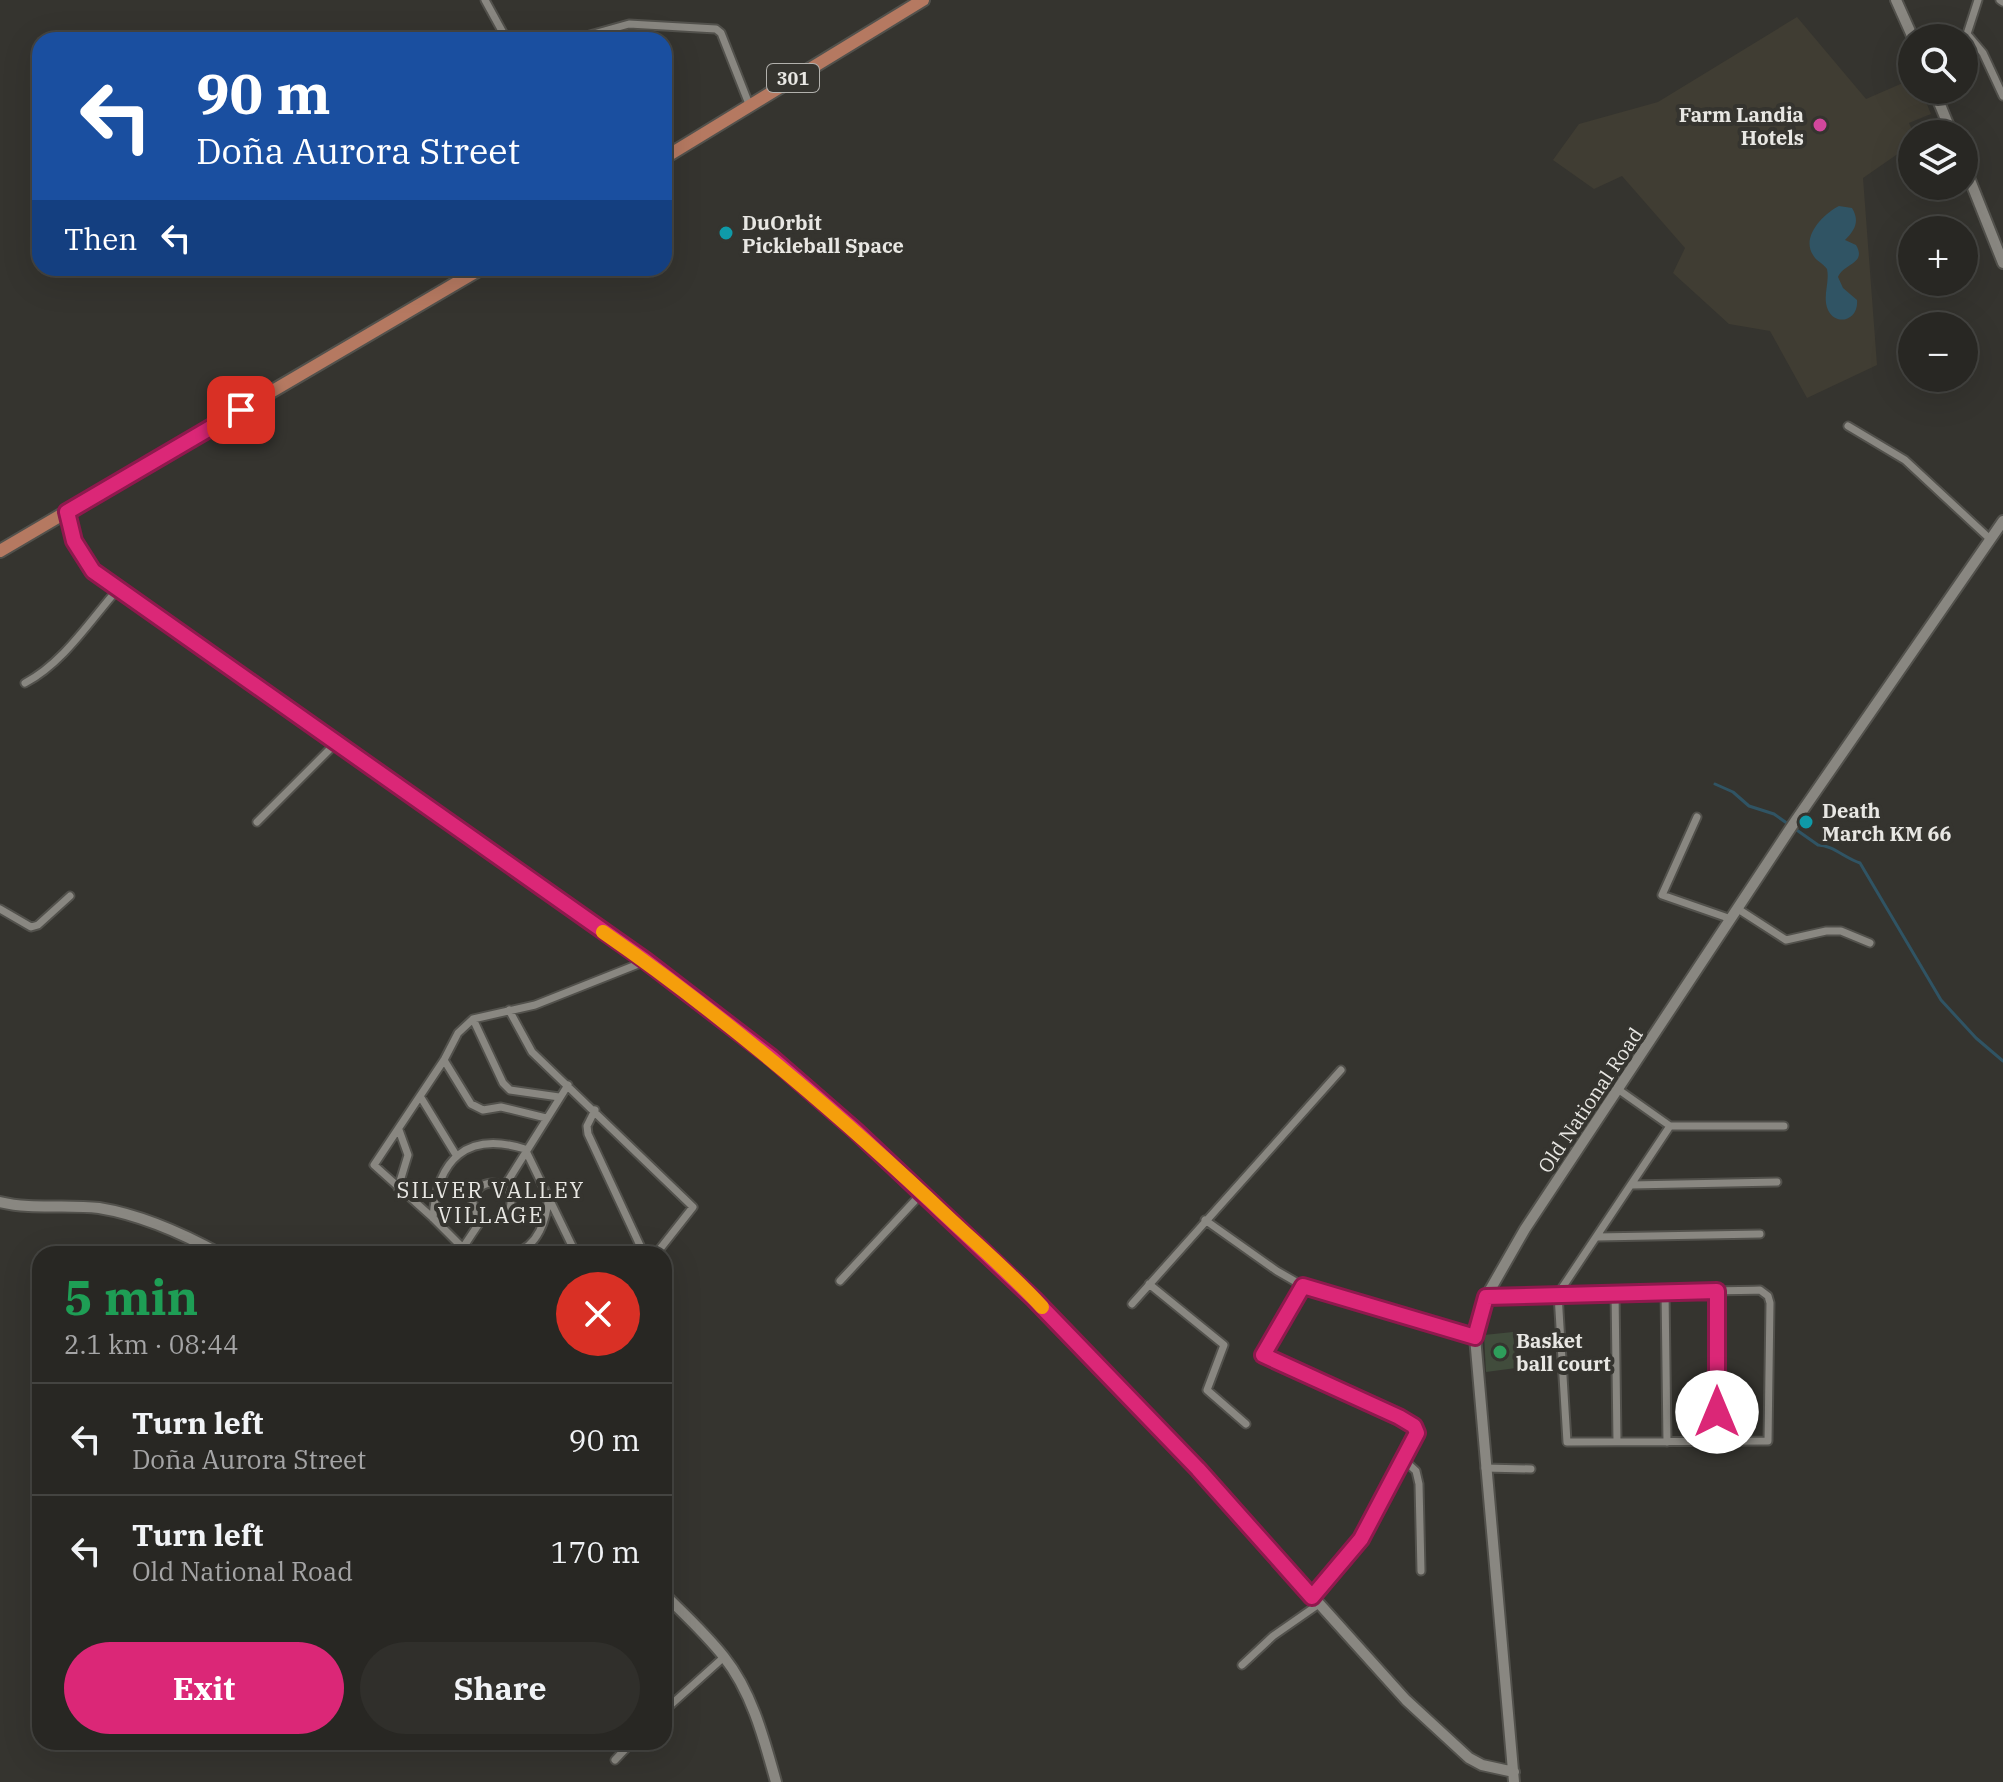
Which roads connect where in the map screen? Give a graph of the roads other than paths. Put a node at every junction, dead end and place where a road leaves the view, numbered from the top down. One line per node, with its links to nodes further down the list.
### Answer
1 (485, 0): 7 (street)
2 (923, 0): 11 (main road, 301)
3 (1896, 0): 5 (street)
4 (1978, 0): 6 (street)
5 (1907, 24)
6 (1969, 24)
7 (503, 32)
8 (600, 32): 11 (street)
9 (1978, 49): 10 (street)
10 (2003, 96)
11 (749, 104): 12 (main road, 301)
12 (672, 153)
13 (1978, 200): 14 (street)
14 (2003, 263)
15 (468, 276): 17 (main road)
16 (1848, 426): 19 (street)
17 (67, 512): 20 (main road); 21 (street)
18 (2003, 521): 19 (street, Old National Road)
19 (1990, 539): 28 (street, Old National Road)
20 (0, 551)
21 (117, 590): 22 (street); 23 (street)
22 (25, 683)
23 (336, 743): 25 (street); 30 (street)
24 (1697, 817): 28 (street)
25 (257, 822)
26 (70, 896): 27 (street)
27 (0, 909)
28 (1735, 914): 29 (street); 36 (street, Old National Road)
29 (1870, 943)
30 (646, 961): 31 (street); 50 (street)
31 (509, 1010): 32 (street); 35 (street)
32 (473, 1019): 33 (street); 38 (street)
33 (444, 1060): 37 (street); 40 (street)
34 (1341, 1070): 55 (street)
35 (568, 1085): 38 (street); 39 (street)
36 (1619, 1090): 41 (street); 72 (street, Old National Road)
37 (420, 1096): 43 (street); 45 (street)
38 (559, 1097): 40 (street)
39 (595, 1110): 63 (street); 64 (street)
40 (546, 1118): 44 (street)
41 (1670, 1126): 42 (street); 47 (street)
42 (1784, 1126)
43 (399, 1130): 49 (street); 49 (street)
44 (525, 1149): 45 (street); 48 (street); 51 (street)
45 (456, 1155): 53 (street)
46 (1777, 1182): 47 (street)
47 (1631, 1185): 57 (street)
48 (504, 1187): 54 (street); 54 (street)
49 (398, 1188): 53 (street)
50 (922, 1193): 65 (street); 83 (street)
51 (549, 1194): 61 (street); 62 (street)
52 (0, 1202): 58 (street)
53 (433, 1218): 59 (street)
54 (482, 1219): 60 (street)
55 (1205, 1220): 66 (street); 67 (street)
56 (1760, 1234): 57 (street)
57 (1597, 1237): 71 (street)
58 (204, 1246)
59 (460, 1246)
60 (468, 1246)
61 (526, 1246)
62 (570, 1246)
63 (640, 1246)
64 (662, 1246)
65 (840, 1281)
66 (1149, 1284): 73 (street); 75 (street)
67 (1303, 1286): 74 (street); 79 (street)
68 (1665, 1291): 69 (street); 70 (street); 77 (street)
69 (1717, 1291): 78 (street); 78 (street)
70 (1615, 1292): 71 (street); 76 (street)
71 (1558, 1294): 72 (street); 76 (street)
72 (1486, 1297): 74 (street, Old National Road)
73 (1132, 1304)
74 (1475, 1337): 80 (street, Old National Road)
75 (1246, 1424)
76 (1617, 1441): 77 (street)
77 (1667, 1442): 78 (street)
78 (1717, 1442)
79 (1404, 1460): 82 (street); 83 (street)
80 (1485, 1468): 81 (street); 90 (street, Old National Road)
81 (1531, 1469)
82 (1421, 1571)
83 (1316, 1600): 86 (street); 90 (street)
84 (672, 1602): 85 (street)
85 (724, 1657): 87 (street); 91 (street)
86 (1242, 1665)
87 (672, 1704)
88 (624, 1750): 89 (street)
89 (615, 1760)
90 (1514, 1777)
91 (776, 1782)

